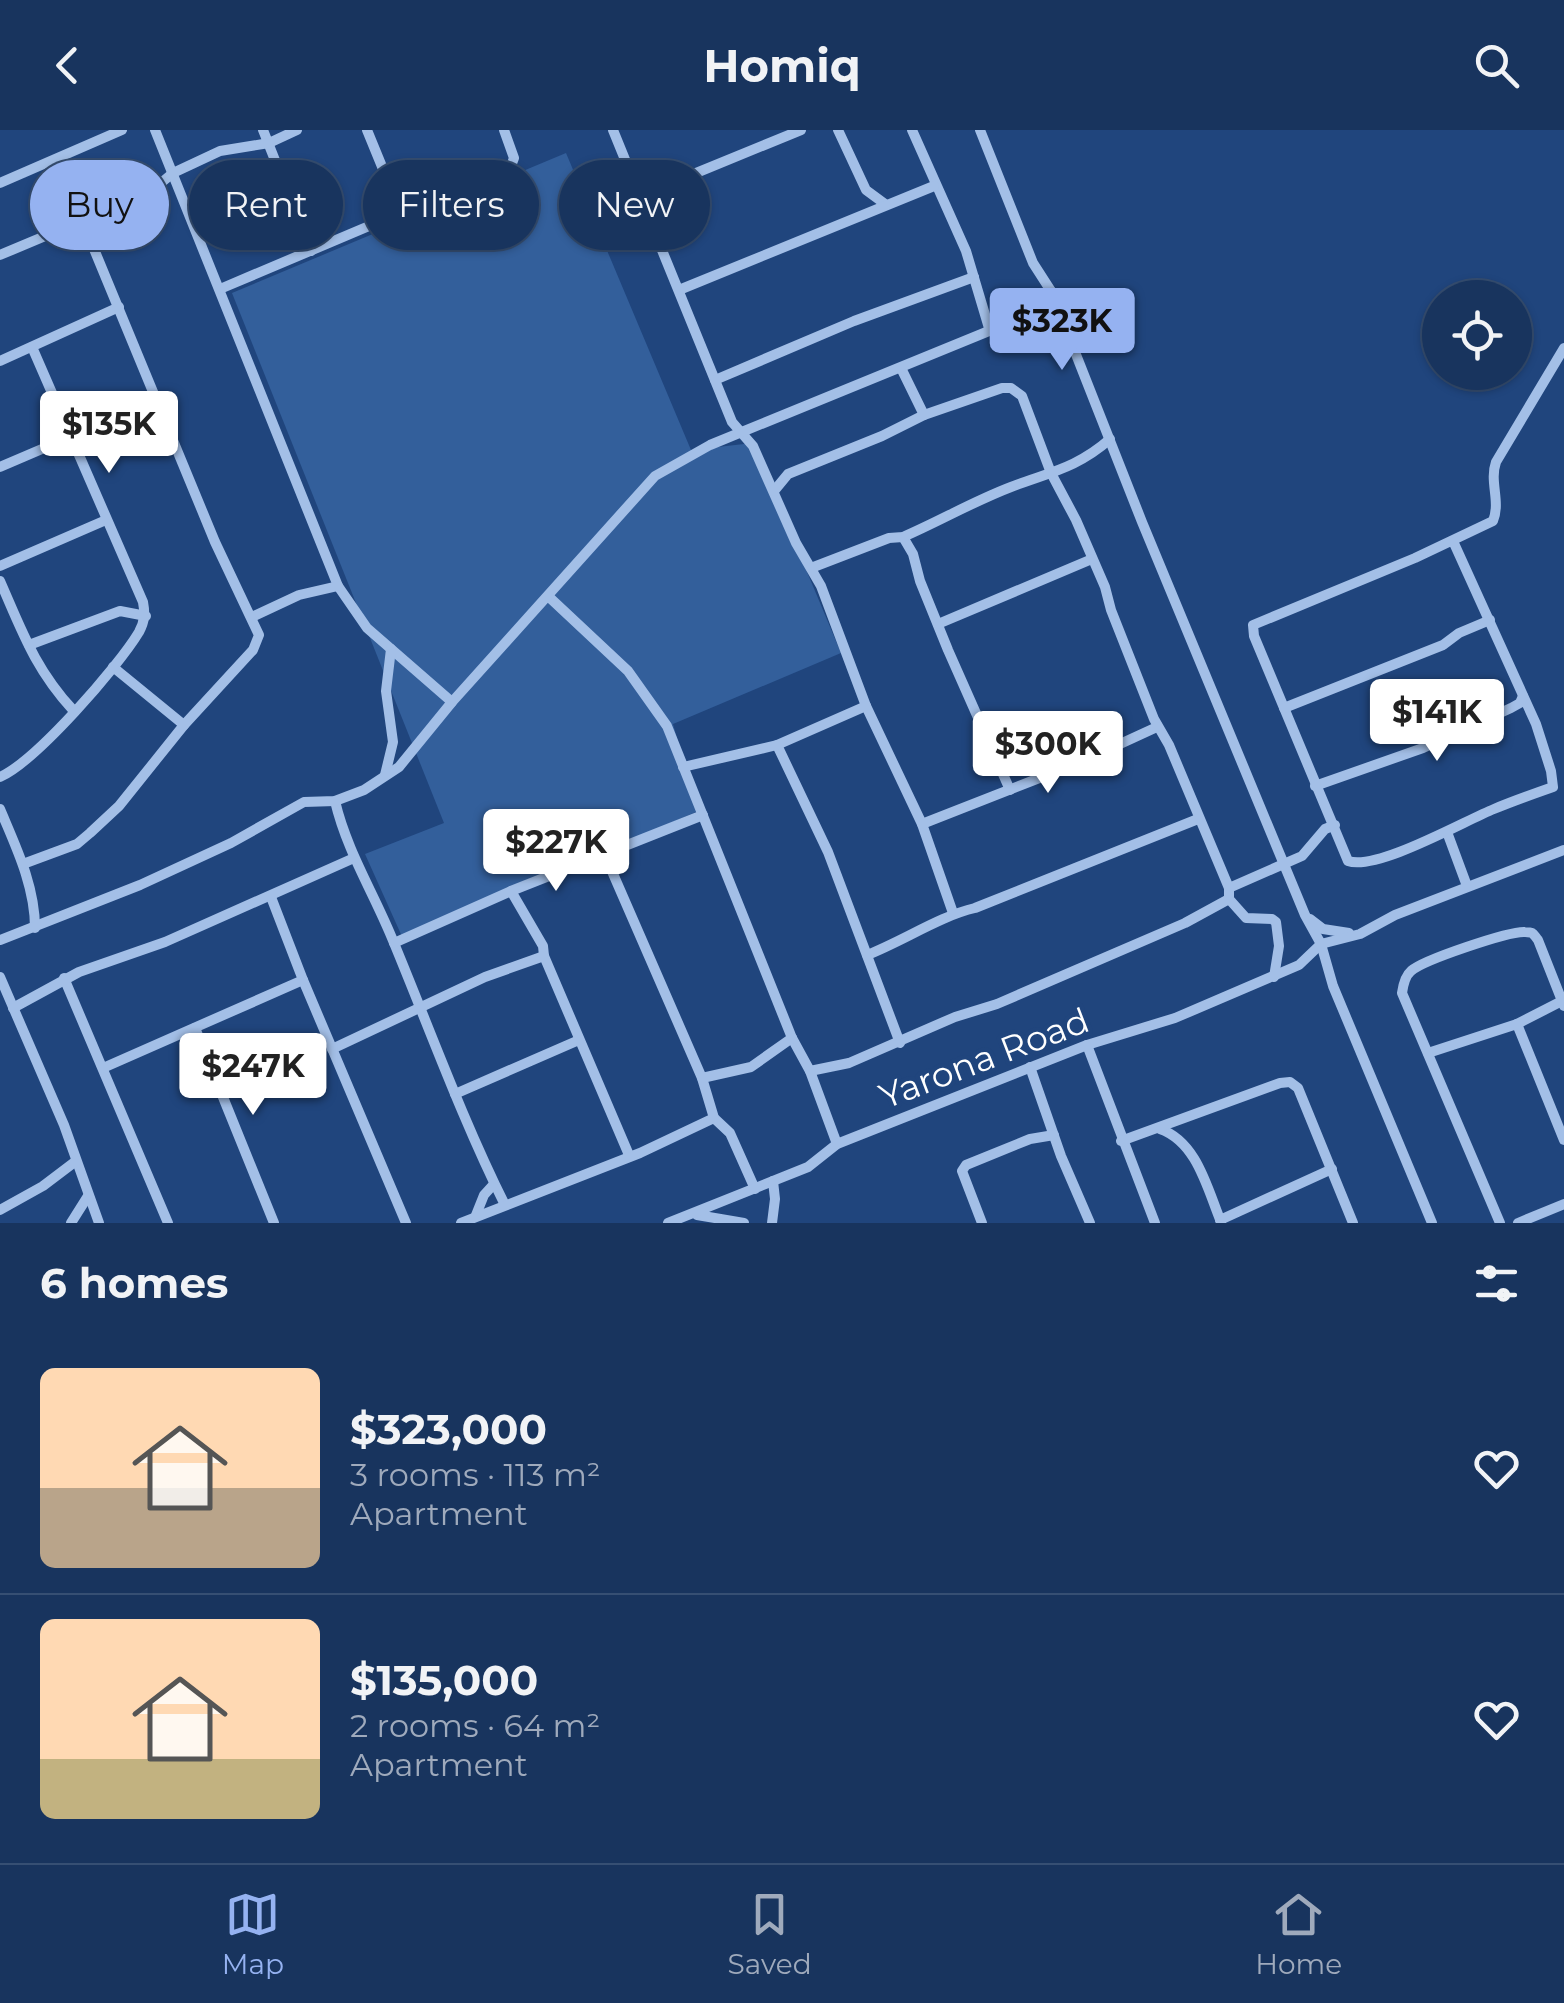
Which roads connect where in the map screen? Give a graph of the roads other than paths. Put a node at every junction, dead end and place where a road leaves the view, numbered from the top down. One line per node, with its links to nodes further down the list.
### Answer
1 (122, 130): 19 (street)
2 (155, 130): 17 (street)
3 (263, 130): 12 (street)
4 (297, 130): 12 (street)
5 (367, 130): 13 (street)
6 (504, 130): 14 (street)
7 (614, 130): 15 (street)
8 (801, 130): 16 (street)
9 (838, 130): 21 (street)
10 (912, 130): 20 (street)
11 (980, 130): 33 (street)
12 (269, 144): 17 (street); 28 (street)
13 (379, 160)
14 (514, 160)
15 (626, 160)
16 (710, 167)
17 (173, 173): 18 (street); 31 (street)
18 (169, 176)
19 (0, 183)
20 (934, 186): 22 (street); 30 (street)
21 (866, 190): 22 (street); 23 (street)
22 (885, 204): 23 (street)
23 (858, 216): 32 (street)
24 (363, 228): 28 (street)
25 (30, 243): 29 (street)
26 (95, 250): 34 (street)
27 (662, 250): 32 (street)
28 (311, 251): 31 (street)
29 (0, 256)
30 (974, 277): 35 (street); 40 (street)
31 (220, 289): 56 (street)
32 (679, 290): 40 (street)
33 (1051, 291): 35 (street); 44 (street)
34 (119, 308): 36 (street); 62 (street)
35 (990, 328): 39 (street)
36 (32, 347): 38 (street); 43 (street)
37 (1564, 348): 52 (street)
38 (0, 360)
39 (901, 368): 41 (street); 42 (street)
40 (715, 380): 42 (street)
41 (924, 415): 47 (street); 48 (street)
42 (738, 433): 46 (street); 60 (street)
43 (70, 437): 45 (street); 50 (street)
44 (1110, 439): 48 (street); 91 (street)
45 (0, 468)
46 (765, 468): 47 (street); 49 (street)
47 (788, 474): 49 (street)
48 (1051, 474): 51 (street); 53 (street)
49 (774, 492): 55 (street)
50 (106, 520): 54 (street); 61 (street)
51 (903, 536): 55 (street); 64 (street)
52 (1452, 540): 63 (street); 71 (street)
53 (1092, 559): 64 (street); 74 (street)
54 (0, 566)
55 (811, 568): 70 (street)
56 (332, 574): 58 (street); 59 (street)
57 (0, 581): 65 (street)
58 (338, 586): 59 (street); 66 (street)
59 (322, 588): 62 (street)
60 (549, 597): 69 (street); 76 (street)
61 (146, 616): 65 (street); 67 (street)
62 (252, 617): 73 (street)
63 (1490, 620): 68 (street); 71 (street)
64 (938, 624): 80 (street)
65 (29, 645): 72 (street)
66 (391, 649): 69 (street); 78 (street)
67 (113, 667): 72 (street); 73 (street)
68 (1523, 696): 79 (street); 87 (street)
69 (452, 702): 78 (street)
70 (866, 706): 75 (street); 85 (street)
71 (1284, 708): 79 (street)
72 (73, 710): 77 (street)
73 (184, 725): 92 (street)
74 (1157, 727): 80 (street); 84 (street)
75 (777, 746): 76 (street); 104 (street)
76 (683, 767): 83 (street)
77 (0, 776)
78 (385, 776): 81 (street)
79 (1315, 786): 86 (street)
80 (1010, 790): 85 (street)
81 (335, 801): 90 (street); 99 (street)
82 (0, 809): 92 (street)
83 (703, 815): 89 (street); 115 (street)
84 (1198, 819): 95 (street); 97 (street)
85 (922, 824): 97 (street)
86 (1335, 826): 87 (street); 91 (street)
87 (1447, 832): 93 (street)
88 (1564, 850): 93 (street)
89 (604, 853): 94 (street); 124 (street)
90 (354, 858): 96 (street); 102 (street)
91 (1284, 863): 95 (street); 98 (street)
92 (23, 864): 99 (street)
93 (1467, 886): 100 (street)
94 (510, 890): 102 (street); 105 (street)
95 (1229, 894): 108 (street); 117 (street)
96 (271, 896): 107 (street); 109 (street)
97 (953, 913): 104 (street)
98 (1305, 916): 100 (street); 103 (street)
99 (35, 928): 101 (street)
100 (1360, 934): 103 (street)
101 (0, 940)
102 (394, 943): 111 (street)
103 (1321, 944): 108 (street, Yarona Road); 160 (street)
104 (867, 955): 117 (street)
105 (544, 956): 111 (street); 116 (street)
106 (0, 977): 112 (street)
107 (64, 978): 112 (street); 121 (street)
108 (1274, 978): 118 (street, Yarona Road)
109 (303, 980): 114 (street); 119 (street)
110 (1563, 1003): 113 (street); 120 (street)
111 (421, 1006): 119 (street); 125 (street)
112 (12, 1008): 133 (street)
113 (1517, 1024): 120 (street); 129 (street)
114 (195, 1028): 121 (street); 150 (street)
115 (792, 1038): 123 (street); 124 (street)
116 (579, 1040): 125 (street); 132 (street)
117 (900, 1042): 123 (street)
118 (1087, 1045): 122 (street, Yarona Road); 130 (street)
119 (332, 1048): 151 (street)
120 (1428, 1053): 161 (street)
121 (103, 1068): 149 (street)
122 (1030, 1068): 128 (street); 131 (street, Yarona Road)
123 (810, 1071): 131 (street)
124 (702, 1078): 126 (street)
125 (455, 1094): 136 (street)
126 (714, 1118): 132 (street); 137 (street)
127 (1160, 1129): 130 (street); 134 (street); 146 (street)
128 (1054, 1136): 156 (street); 157 (street)
129 (1564, 1140)
130 (1121, 1141): 158 (street)
131 (838, 1144): 135 (street, Yarona Road)
132 (629, 1155): 141 (street)
133 (76, 1161): 138 (street); 142 (street)
134 (1332, 1169): 146 (street); 159 (street)
135 (773, 1181): 137 (street, Yarona Road); 155 (street)
136 (494, 1184): 141 (street); 144 (street)
137 (755, 1189): 139 (street, Yarona Road)
138 (88, 1196): 147 (street); 148 (street)
139 (722, 1201): 143 (street, Yarona Road); 145 (street)
140 (1564, 1204): 162 (street)
141 (505, 1206): 144 (street)
142 (0, 1210)
143 (691, 1214): 145 (street); 153 (street, Yarona Road)
144 (476, 1215): 152 (street)
145 (725, 1220): 154 (street)
146 (1221, 1221)
147 (71, 1223)
148 (98, 1223)
149 (168, 1223)
150 (274, 1223)
151 (406, 1223)
152 (461, 1223)
153 (668, 1223)
154 (744, 1223)
155 (772, 1223)
156 (982, 1223)
157 (1090, 1223)
158 (1155, 1223)
159 (1353, 1223)
160 (1432, 1223)
161 (1500, 1223)
162 (1518, 1223)

